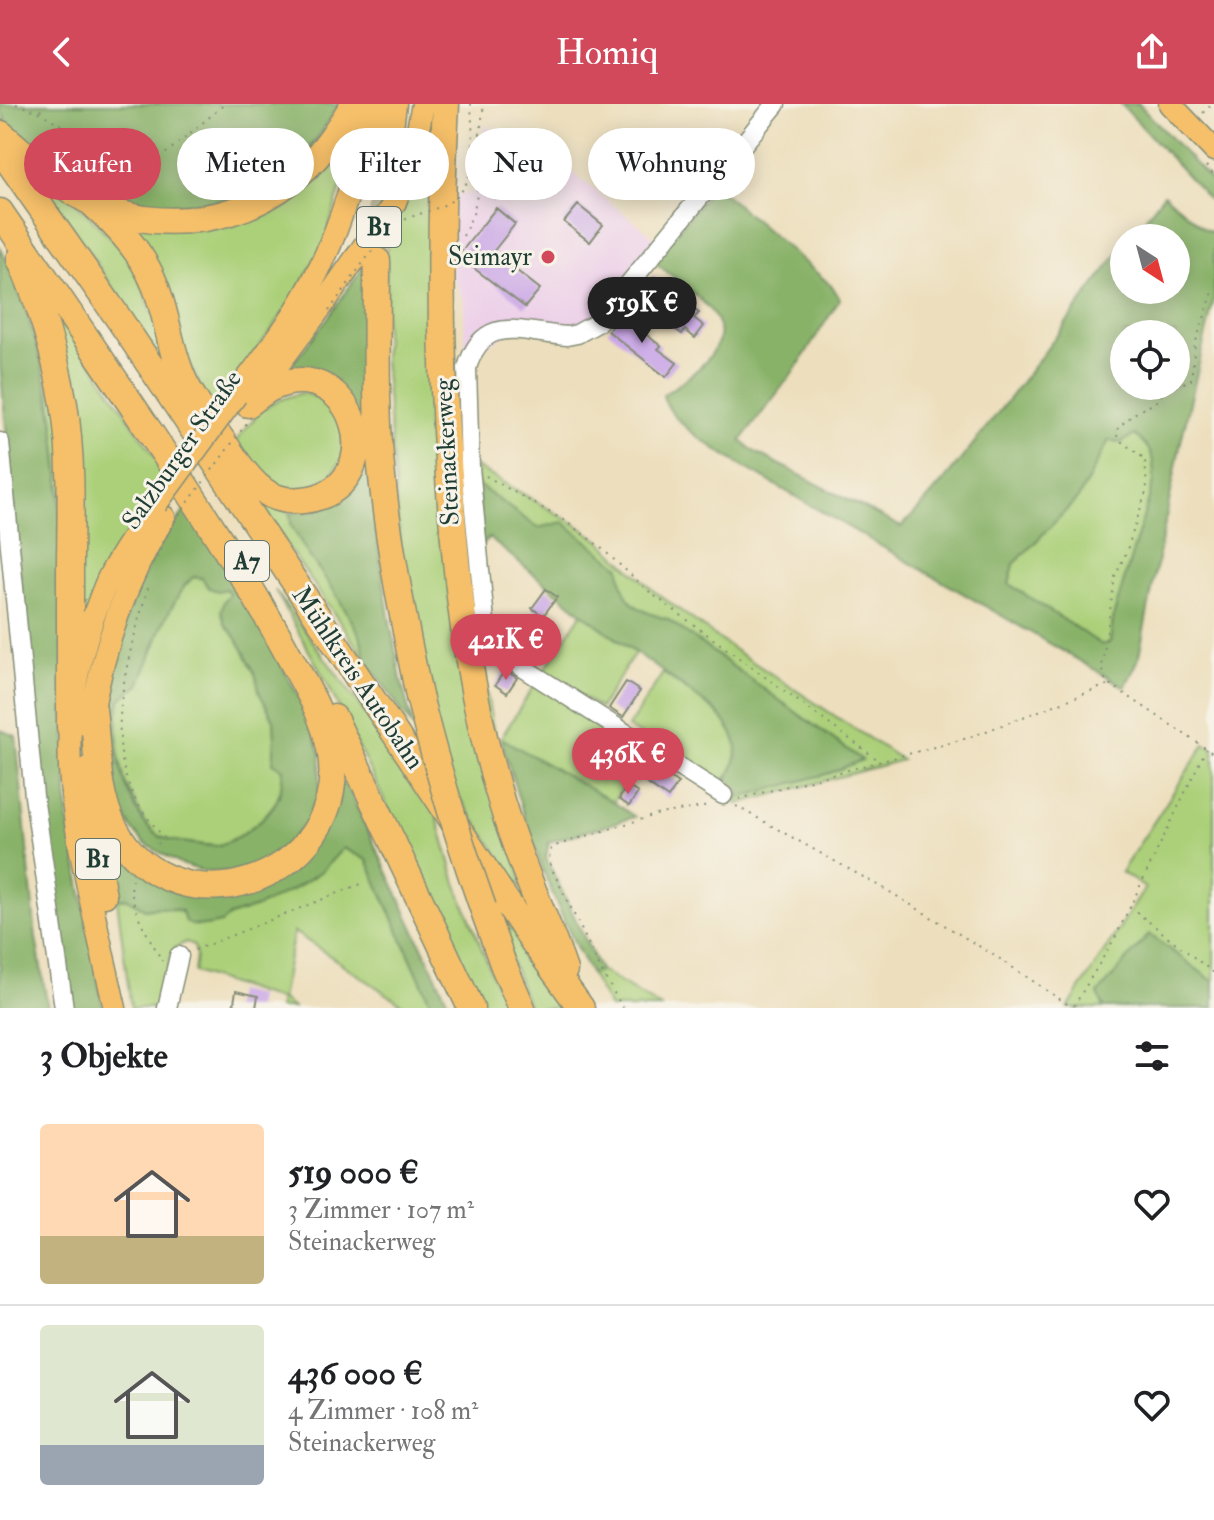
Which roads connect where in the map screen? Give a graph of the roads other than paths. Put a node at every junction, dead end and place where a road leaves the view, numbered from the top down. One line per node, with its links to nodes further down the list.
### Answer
1 (354, 104): 13 (highway)
2 (373, 104): 16 (main road, Salzburger Straße / B1)
3 (393, 104): 8 (highway)
4 (423, 104): 16 (main road, Salzburger Straße / B1)
5 (446, 104): 23 (highway)
6 (776, 104): 21 (street, Steinackerweg)
7 (1170, 104): 11 (main road)
8 (390, 128)
9 (0, 133): 13 (highway)
10 (0, 149): 23 (highway, Mühlkreis Autobahn / A7)
11 (1214, 150)
12 (0, 193): 28 (highway, Mühlkreis Autobahn / A7)
13 (93, 204): 16 (highway)
14 (4, 219): 19 (highway); 20 (highway)
15 (377, 261): 29 (highway, bridge)
16 (245, 406): 18 (main road, Salzburger Straße / B1, bridge)
17 (0, 442): 24 (street)
18 (160, 510): 19 (main road, Salzburger Straße / B1); 20 (main road, Salzburger Straße / B1)
19 (93, 709): 26 (main road, Salzburger Straße / B1)
20 (70, 727): 25 (main road, Salzburger Straße / B1)
21 (723, 795)
22 (179, 956): 27 (street)
23 (577, 1002)
24 (64, 1008)
25 (115, 1008)
26 (121, 1008)
27 (167, 1008)
28 (471, 1008)
29 (522, 1008)

